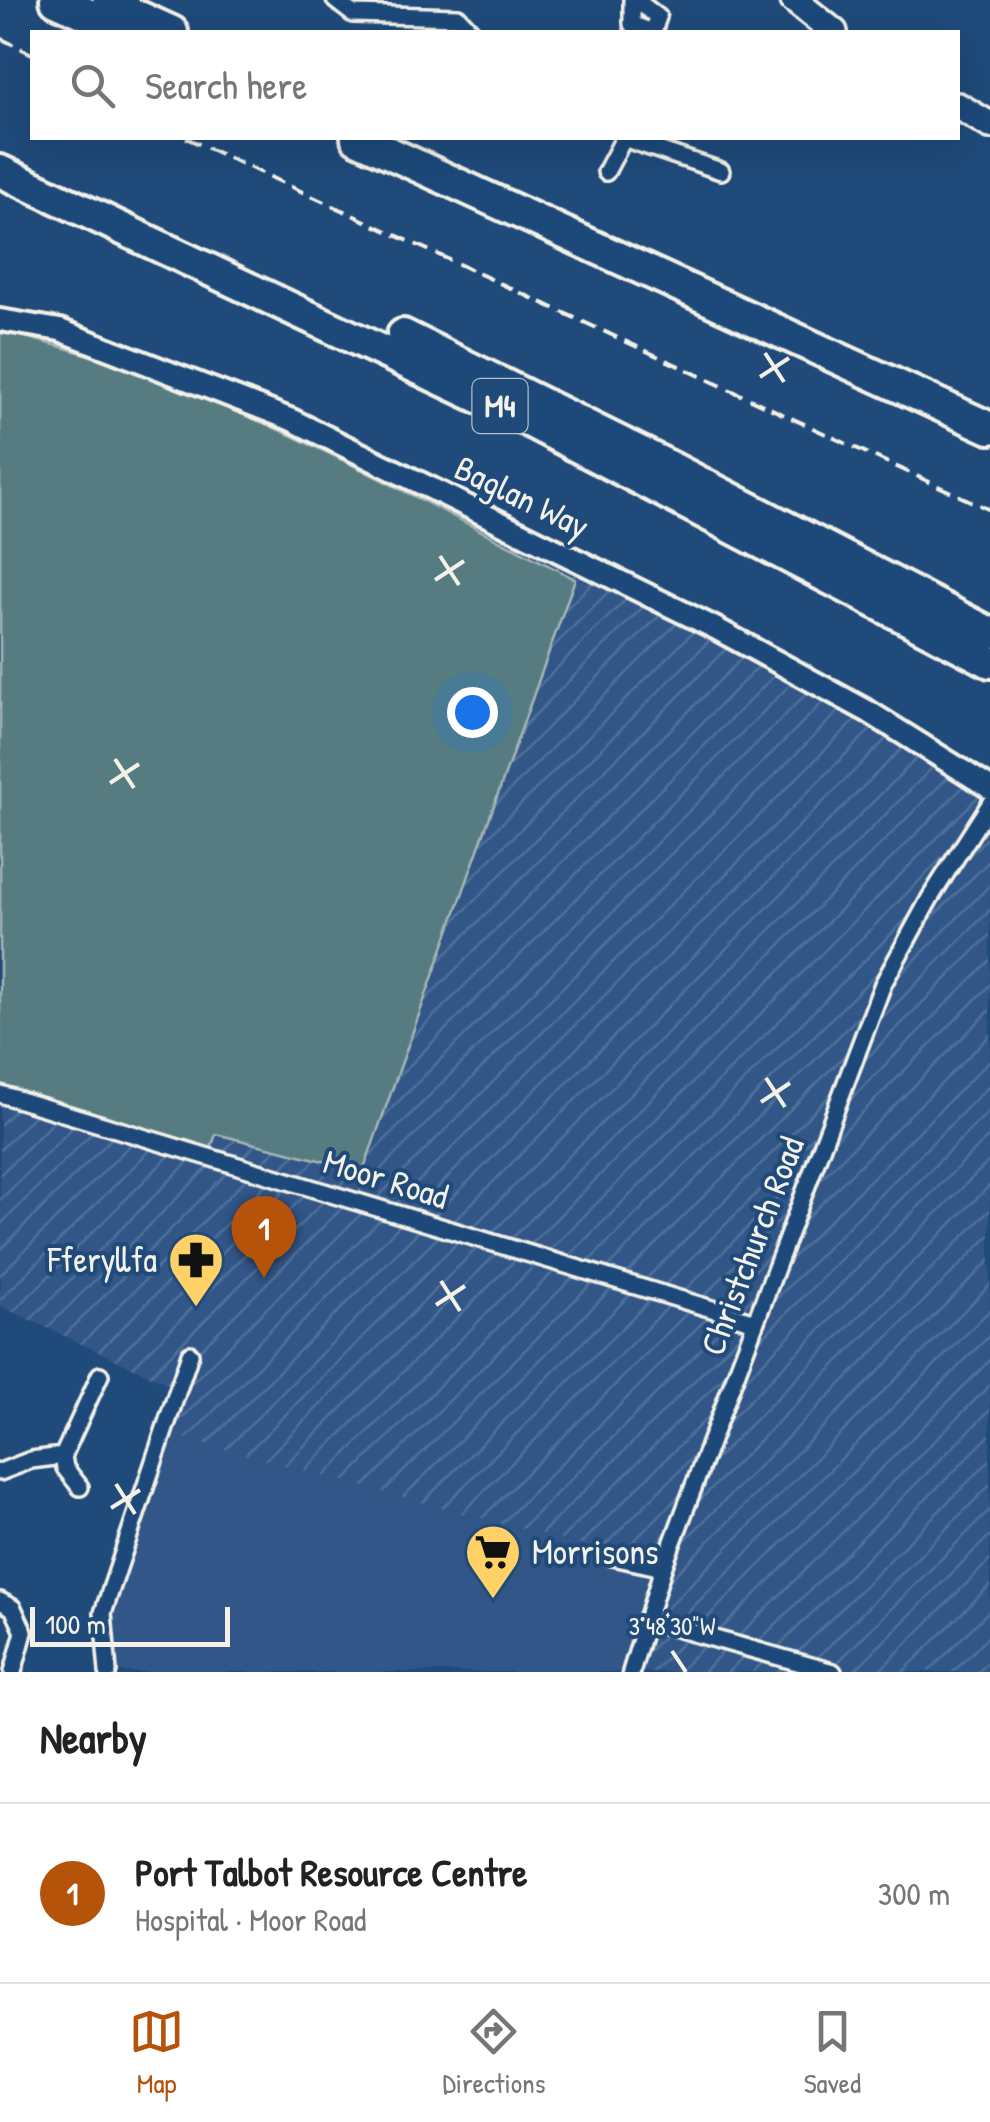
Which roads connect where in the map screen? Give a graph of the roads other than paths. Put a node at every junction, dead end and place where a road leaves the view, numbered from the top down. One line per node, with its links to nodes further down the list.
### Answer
1 (56, 0): 6 (highway)
2 (101, 0): 7 (highway)
3 (335, 0): 8 (street)
4 (634, 0): 9 (street)
5 (794, 0): 10 (main road)
6 (123, 30)
7 (168, 30)
8 (470, 30)
9 (653, 30)
10 (832, 30)
11 (960, 107): 12 (main road)
12 (990, 124)
13 (360, 140): 23 (highway)
14 (404, 140): 22 (highway)
15 (623, 140): 19 (street)
16 (630, 140): 20 (street)
17 (0, 151): 24 (highway, M4)
18 (0, 171): 25 (highway, M4)
19 (606, 172)
20 (721, 172)
21 (0, 320): 26 (street, Baglan Way)
22 (990, 406)
23 (990, 428)
24 (990, 634)
25 (990, 662)
26 (990, 788)
27 (990, 804): 29 (street, Christchurch Road)
28 (0, 1094): 29 (street, Moor Road)
29 (754, 1322): 36 (street, Christchurch Road)
30 (190, 1354): 40 (street)
31 (100, 1375): 32 (street)
32 (62, 1456): 33 (street); 34 (street)
33 (0, 1472)
34 (80, 1487)
35 (614, 1557): 36 (street)
36 (663, 1568): 38 (street, Christchurch Road)
37 (0, 1601): 39 (street)
38 (647, 1620): 41 (street, Christchurch Road); 42 (street)
39 (12, 1672)
40 (108, 1672)
41 (631, 1672)
42 (833, 1672)

